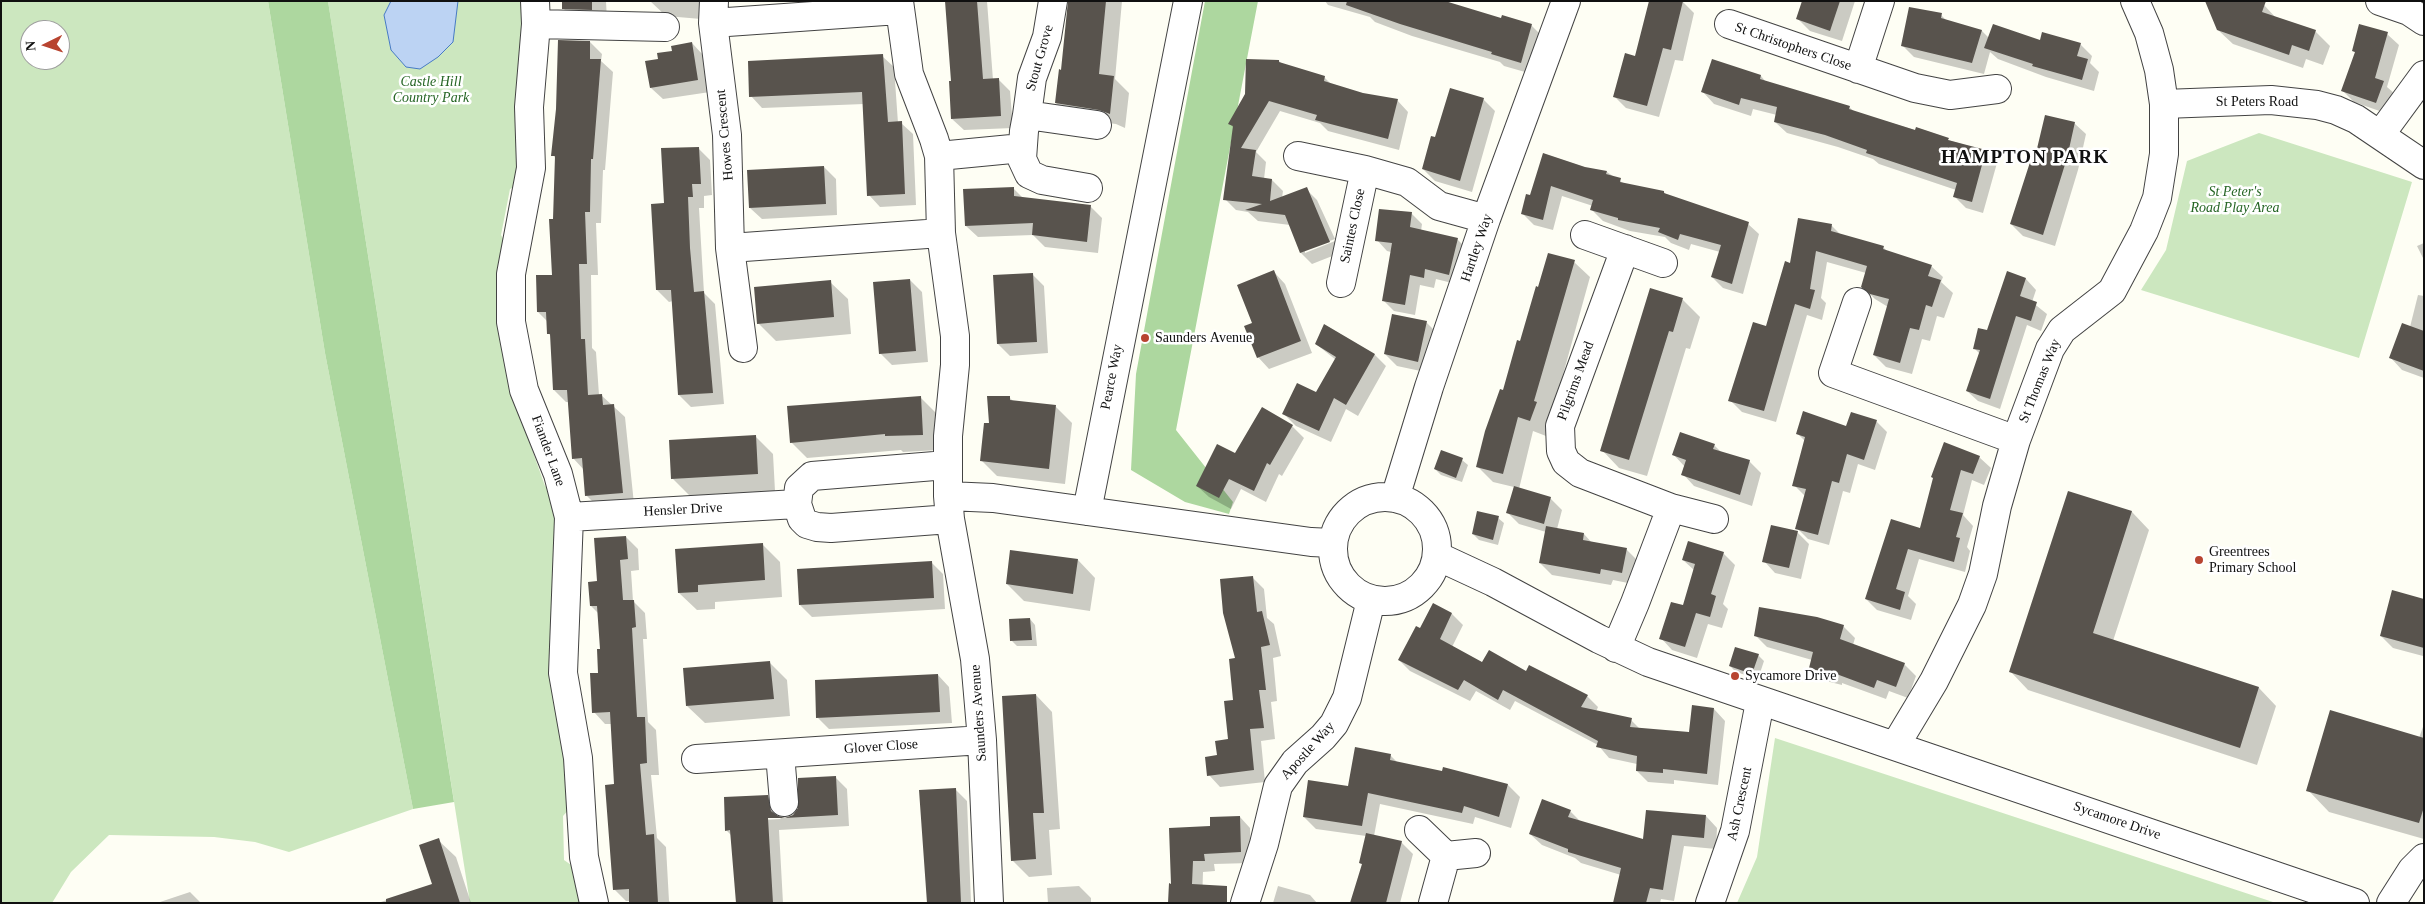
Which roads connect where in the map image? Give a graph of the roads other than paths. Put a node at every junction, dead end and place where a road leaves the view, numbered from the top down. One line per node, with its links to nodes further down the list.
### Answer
1 (1053, 1): 17 (street, Stout Grove)
2 (1188, 1): 41 (street, Pearce Way)
3 (1566, 1): 26 (street, Hartley Way)
4 (1880, 1): 13 (street, St Christophers Close)
5 (2135, 1): 16 (street, St Thomas Way)
6 (2380, 1): 10 (street)
7 (899, 6): 8 (street, Howes Crescent); 21 (street, Saunders Avenue)
8 (713, 12): 29 (street, Howes Crescent)
9 (535, 13): 12 (street); 42 (street, Fiander Lane)
10 (2424, 22)
11 (1729, 24): 13 (street, St Christophers Close)
12 (665, 26)
13 (1858, 70): 15 (street, St Christophers Close)
14 (2424, 75): 19 (street)
15 (1997, 89)
16 (2164, 104): 19 (street, St Peters Road); 35 (street, St Thomas Way)
17 (1027, 115): 18 (street); 20 (street, Stout Grove)
18 (1097, 125)
19 (2380, 134): 23 (street, St Peters Road)
20 (1022, 148): 21 (street); 25 (street, Stout Grove)
21 (939, 156): 27 (street, Saunders Avenue)
22 (1298, 156): 24 (street, Saintes Close)
23 (2424, 165)
24 (1365, 170): 26 (street, Saintes Close); 32 (street, Saintes Close)
25 (1088, 188)
26 (1486, 219): 37 (street, Hartley Way)
27 (941, 233): 29 (street); 36 (street, Saunders Avenue)
28 (1585, 235): 30 (street)
29 (730, 248): 34 (street, Howes Crescent)
30 (1625, 248): 31 (street); 40 (street, Pilgrims Mead)
31 (1663, 263)
32 (1341, 283)
33 (1857, 302): 35 (street)
34 (743, 348)
35 (2016, 440): 50 (street, St Thomas Way)
36 (947, 465): 38 (street); 39 (street, Saunders Avenue)
37 (1395, 498): 44 (street); 45 (street)
38 (797, 504): 39 (street); 42 (street, Hensler Drive)
39 (949, 507): 41 (street); 49 (street, Saunders Avenue)
40 (1671, 508): 43 (street, Pilgrims Mead); 47 (street)
41 (1087, 511): 44 (street)
42 (569, 517): 58 (street, Fiander Lane)
43 (1714, 519)
44 (1332, 543): 46 (street)
45 (1437, 556): 46 (street); 47 (street, Sycamore Drive)
46 (1371, 600): 60 (street, Apostle Way)
47 (1616, 648): 48 (street, Sycamore Drive)
48 (1760, 702): 50 (street, Sycamore Drive); 62 (street, Ash Crescent)
49 (982, 740): 51 (street, Glover Close); 59 (street, Saunders Avenue)
50 (1895, 746): 63 (street, Sycamore Drive)
51 (780, 754): 52 (street, Glover Close); 53 (street)
52 (696, 759)
53 (784, 802)
54 (1419, 830): 56 (street)
55 (1476, 853): 56 (street)
56 (1446, 856): 61 (street)
57 (2424, 858): 64 (street)
58 (594, 903)
59 (989, 903)
60 (1245, 903)
61 (1433, 903)
62 (1710, 903)
63 (2355, 903)
64 (2391, 903)

